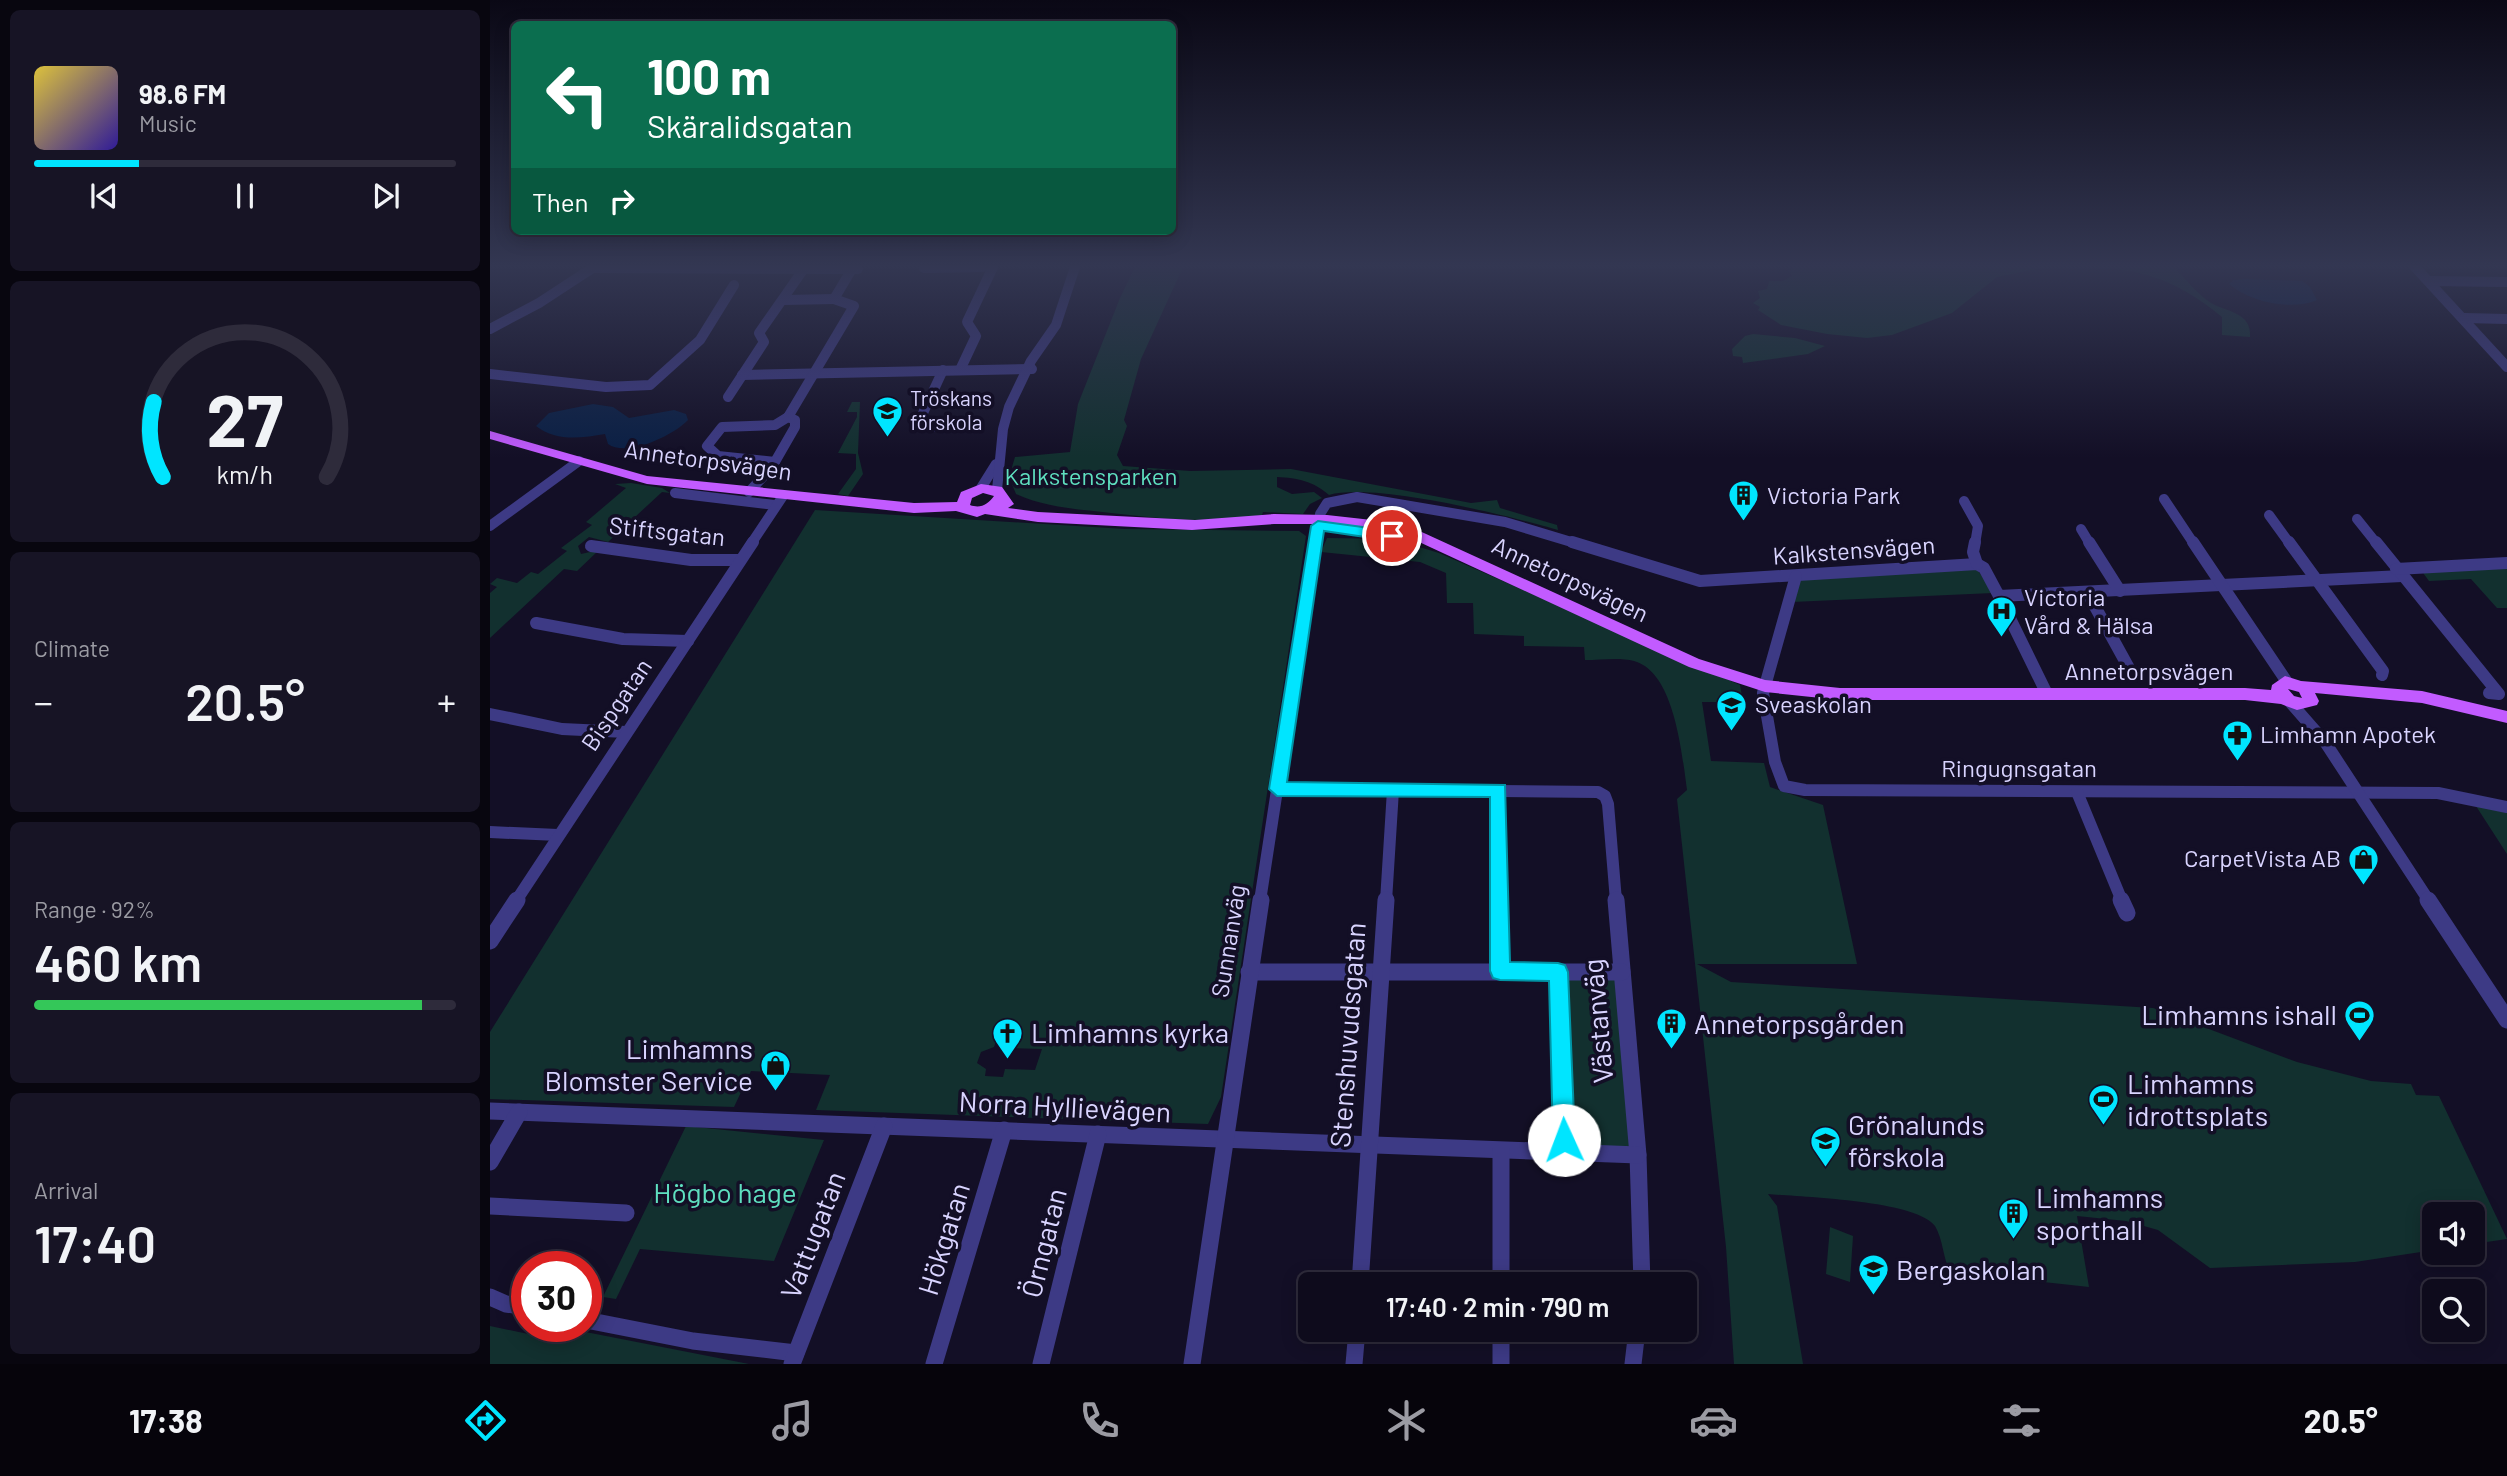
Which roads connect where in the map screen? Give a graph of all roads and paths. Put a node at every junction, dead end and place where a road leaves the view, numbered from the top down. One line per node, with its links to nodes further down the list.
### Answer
1 (706, 331): 12 (street)
2 (761, 331): 13 (street)
3 (839, 331): 11 (street)
4 (971, 331): 10 (street)
5 (1052, 331): 8 (street)
6 (2479, 331): 7 (street)
7 (2506, 362)
8 (1030, 369): 10 (street); 18 (street)
9 (943, 370): 10 (street); 11 (street); 16 (street)
10 (960, 370)
11 (814, 373): 13 (street); 15 (street)
12 (490, 374)
13 (742, 375): 14 (street)
14 (728, 397)
15 (788, 417): 20 (street); 20 (street)
16 (964, 427)
17 (490, 435): 19 (main road, Annetorpsvägen)
18 (1002, 450): 21 (street); 24 (street)
19 (579, 461): 22 (main road, Annetorpsvägen); 34 (street)
20 (775, 462): 22 (street)
21 (981, 488): 24 (main road); 27 (main road)
22 (749, 492): 26 (main road, Annetorpsvägen)
23 (675, 493): 26 (street, Annetorpsvägen)
24 (999, 493): 29 (main road); 31 (main road, Annetorpsvägen)
25 (2164, 499): 43 (street)
26 (779, 501): 27 (main road, Annetorpsvägen); 37 (street, Bispgatan)
27 (965, 501): 29 (main road, Annetorpsvägen)
28 (1964, 501): 38 (street)
29 (986, 510): 31 (main road, Annetorpsvägen)
30 (2269, 515): 42 (street)
31 (1038, 517): 33 (main road, Annetorpsvägen)
32 (2357, 519): 40 (street)
33 (1319, 522): 41 (street, Kalkstensvägen); 51 (main road, Annetorpsvägen); 60 (street, Sunnanväg)
34 (490, 526)
35 (2081, 529): 44 (street)
36 (591, 546): 37 (street, Stiftsgatan)
37 (740, 560): 48 (street, Bispgatan)
38 (1977, 564): 41 (street, Kalkstensvägen); 46 (street)
39 (2507, 564): 40 (street)
40 (2399, 573): 42 (street); 53 (street)
41 (1796, 576): 51 (street)
42 (2317, 580): 43 (street); 50 (street)
43 (2222, 585): 44 (street); 55 (street)
44 (2120, 591): 45 (street)
45 (2087, 592): 46 (street); 49 (street)
46 (1999, 596): 52 (street)
47 (536, 623): 48 (street)
48 (688, 641): 58 (street, Bispgatan)
49 (2130, 670)
50 (2382, 675)
51 (1766, 681): 54 (main road, Annetorpsvägen); 63 (street, Ringugnsgatan)
52 (2046, 692): 54 (main road, Annetorpsvägen); 55 (main road, Annetorpsvägen)
53 (2489, 693)
54 (2015, 694): 55 (main road, Annetorpsvägen)
55 (2295, 694): 57 (main road, Annetorpsvägen); 59 (street); 59 (street)
56 (490, 714): 58 (street)
57 (2507, 717)
58 (626, 732): 67 (street, Bispgatan)
59 (2325, 742): 64 (street)
60 (1277, 789): 61 (street); 72 (street, Sunnanväg)
61 (1393, 790): 62 (street); 70 (street, Stenshuvudsgatan)
62 (1499, 790): 71 (street); 74 (street, Västanväg)
63 (2077, 792): 64 (street, Ringugnsgatan); 68 (street)
64 (2358, 792): 65 (street, Ringugnsgatan); 75 (street)
65 (2507, 807)
66 (490, 832): 67 (street)
67 (558, 835): 69 (street, Bispgatan)
68 (2127, 914)
69 (490, 941)
70 (1380, 971): 71 (street); 72 (street); 82 (street, Stenshuvudsgatan)
71 (1500, 971): 73 (street)
72 (1249, 972): 81 (street, Sunnanväg)
73 (1558, 972): 74 (street); 84 (street)
74 (1622, 972): 85 (street, Västanväg)
75 (2507, 1020)
76 (490, 1111): 77 (street, Norra Hyllievägen)
77 (519, 1112): 78 (street, Norra Hyllievägen); 86 (street)
78 (884, 1126): 79 (street, Norra Hyllievägen); 98 (street, Vattugatan)
79 (1004, 1130): 80 (street, Norra Hyllievägen); 99 (street, Hökgatan)
80 (1098, 1134): 81 (street, Norra Hyllievägen); 100 (street, Örngatan)
81 (1225, 1140): 82 (street, Norra Hyllievägen); 101 (street, Sunnanväg)
82 (1369, 1147): 83 (street, Norra Hyllievägen); 89 (street, Stenshuvudsgatan)
83 (1501, 1151): 84 (street, Norra Hyllievägen); 90 (street)
84 (1565, 1153): 85 (street, Norra Hyllievägen)
85 (1637, 1155): 91 (street, Västanväg)
86 (490, 1162)
87 (490, 1206): 88 (street)
88 (626, 1213)
89 (1361, 1272)
90 (1501, 1272)
91 (1642, 1272)
92 (490, 1297): 93 (street)
93 (511, 1305)
94 (602, 1323): 98 (street)
95 (1355, 1342): 102 (street)
96 (1501, 1342): 103 (street)
97 (1636, 1342): 104 (street)
98 (794, 1359)
99 (934, 1364)
100 (1041, 1364)
101 (1192, 1364)
102 (1354, 1364)
103 (1501, 1364)
104 (1633, 1364)

